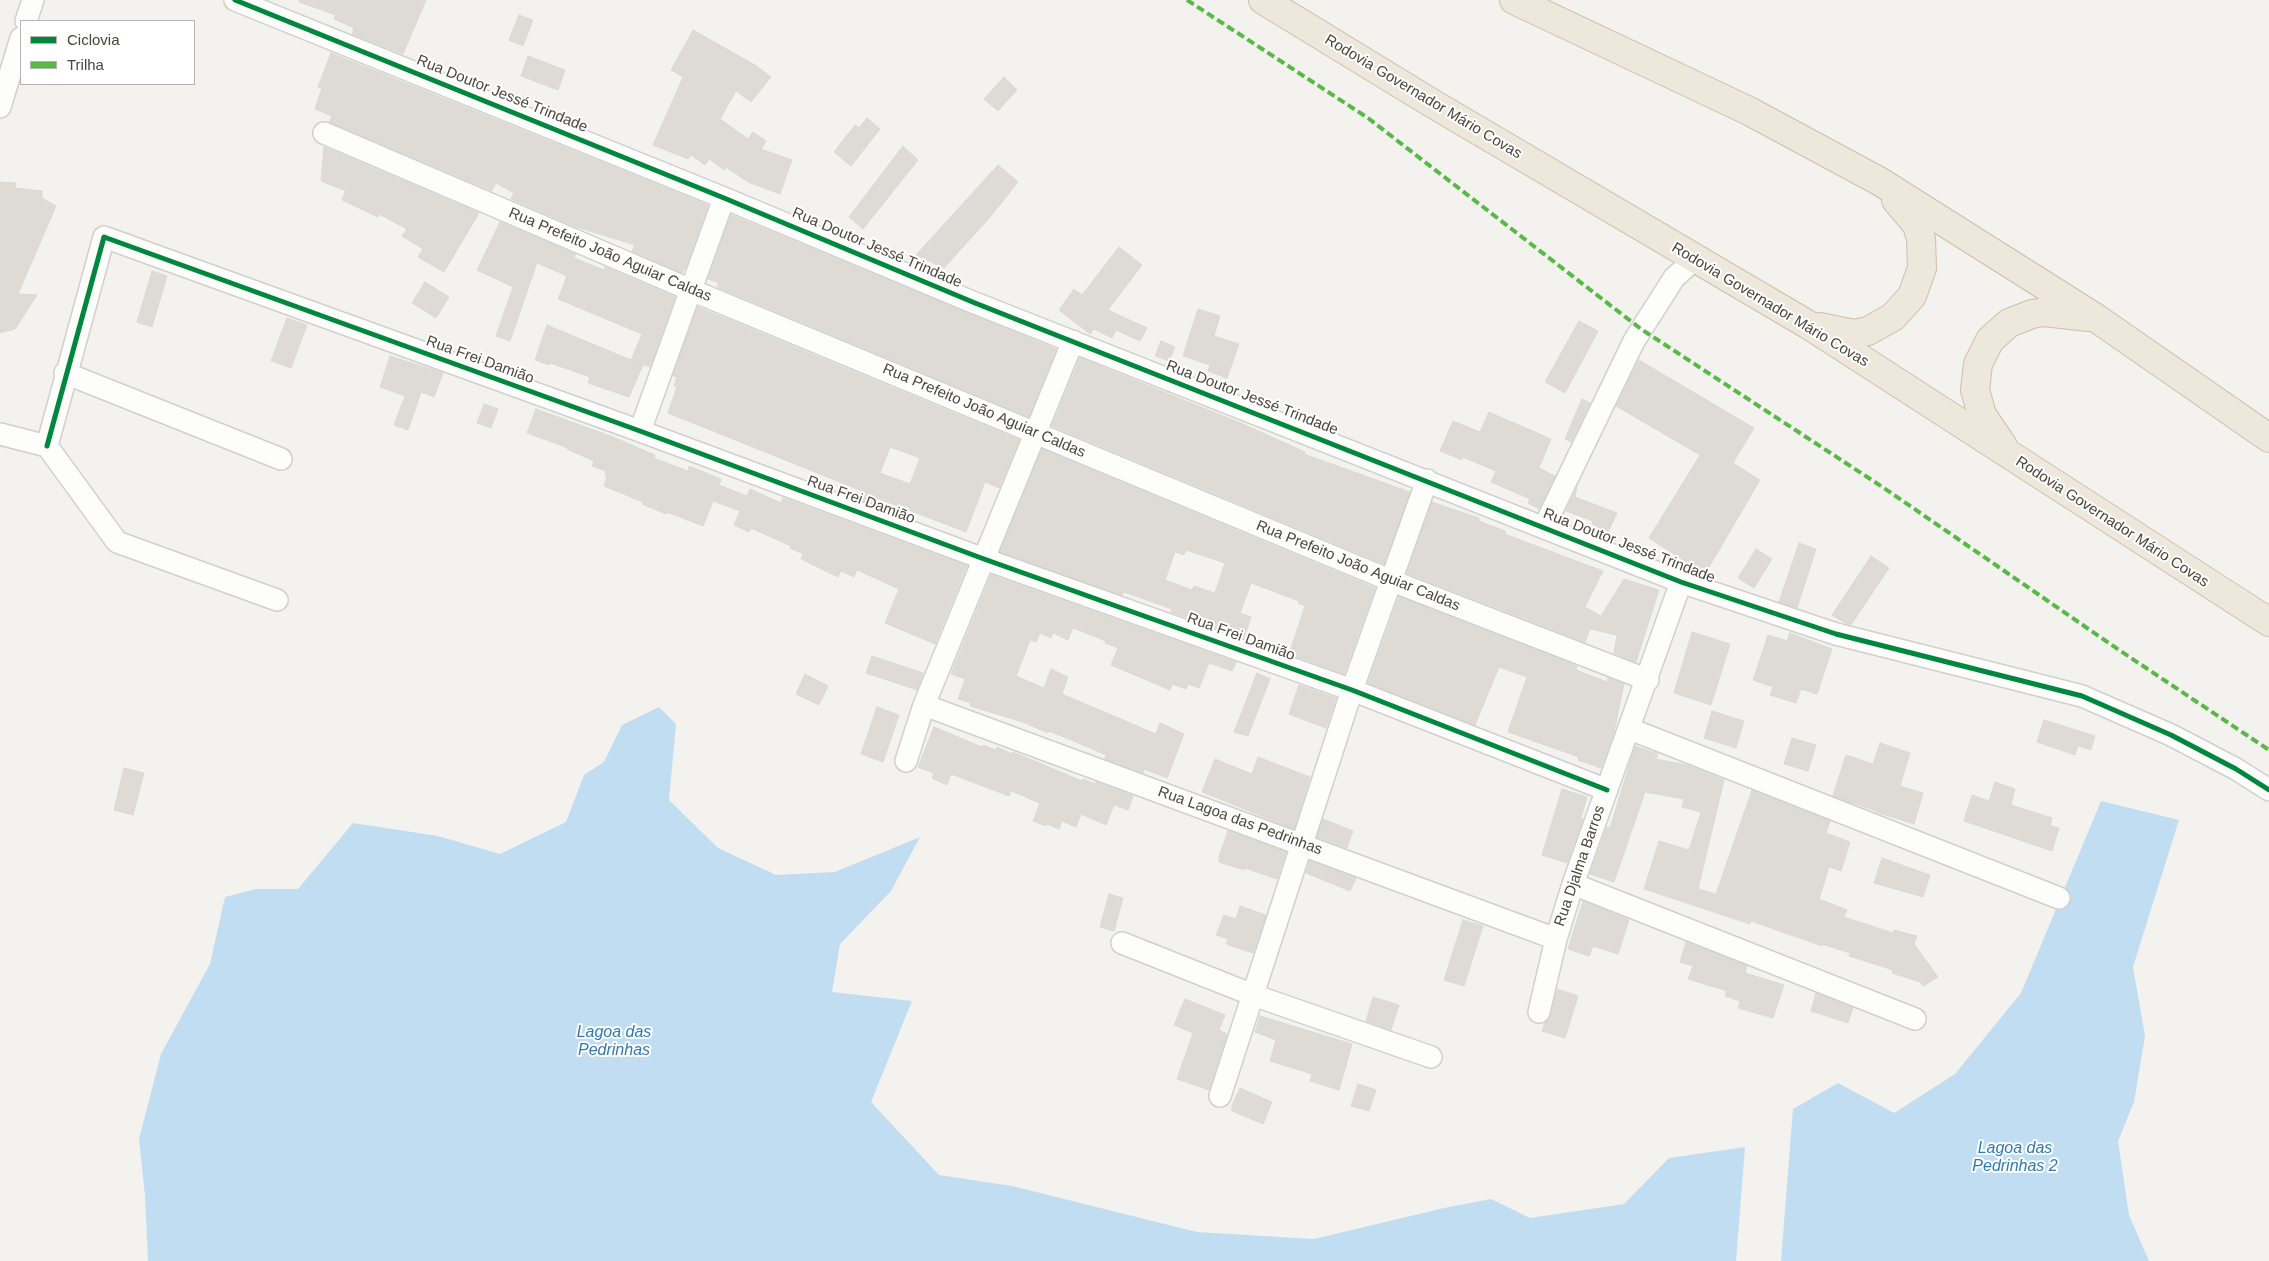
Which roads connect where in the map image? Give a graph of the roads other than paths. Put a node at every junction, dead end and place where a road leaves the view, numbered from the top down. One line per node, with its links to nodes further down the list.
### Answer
1 (33, 0): 6 (street)
2 (235, 0): 5 (street, Rua Doutor Jessé Trindade)
3 (1263, 0): 12 (highway, Rodovia Governador Mário Covas)
4 (1514, 0): 10 (highway)
5 (285, 9): 11 (street, Rua Doutor Jessé Trindade)
6 (26, 20)
7 (20, 41): 8 (street)
8 (0, 107)
9 (324, 134): 13 (street, Rua Prefeito João Aguiar Caldas)
10 (1879, 181): 14 (highway); 15 (highway)
11 (724, 198): 13 (street); 16 (street, Rua Doutor Jessé Trindade)
12 (1695, 259): 15 (highway, Rodovia Governador Mário Covas); 26 (street)
13 (692, 290): 18 (street); 19 (street, Rua Prefeito João Aguiar Caldas)
14 (2096, 318): 21 (highway); 23 (highway)
15 (1807, 324): 23 (highway, Rodovia Governador Mário Covas)
16 (1073, 342): 19 (street); 25 (street, Rua Doutor Jessé Trindade)
17 (66, 373): 18 (street, Rua Frei Damião); 22 (street); 24 (street)
18 (640, 431): 27 (street, Rua Frei Damião)
19 (1036, 432): 27 (street); 28 (street, Rua Prefeito João Aguiar Caldas)
20 (0, 434): 22 (street)
21 (2269, 438)
22 (47, 446): 30 (street)
23 (2010, 456): 31 (highway, Rodovia Governador Mário Covas)
24 (281, 459)
25 (1427, 480): 26 (street, Rua Doutor Jessé Trindade); 28 (street)
26 (1544, 527): 29 (street, Rua Doutor Jessé Trindade)
27 (984, 559): 33 (street, Rua Frei Damião); 34 (street)
28 (1392, 581): 32 (street, Rua Prefeito João Aguiar Caldas); 33 (street)
29 (1681, 582): 32 (street, Rua Djalma Barros); 38 (street, Rua Doutor Jessé Trindade)
30 (277, 600)
31 (2269, 622)
32 (1648, 680): 35 (street, Rua Djalma Barros)
33 (1352, 690): 37 (street, Rua Frei Damião); 39 (street)
34 (924, 705): 36 (street); 39 (street, Rua Lagoa das Pedrinhas)
35 (1630, 729): 37 (street, Rua Djalma Barros); 41 (street)
36 (906, 761)
37 (1607, 790): 40 (street, Rua Djalma Barros)
38 (2269, 790)
39 (1302, 844): 42 (street, Rua Lagoa das Pedrinhas); 44 (street)
40 (1574, 884): 42 (street, Rua Djalma Barros); 46 (street)
41 (2059, 898)
42 (1556, 938): 45 (street, Rua Djalma Barros)
43 (1122, 943): 44 (street)
44 (1253, 995): 47 (street); 48 (street)
45 (1539, 1012)
46 (1915, 1019)
47 (1431, 1057)
48 (1220, 1096)

